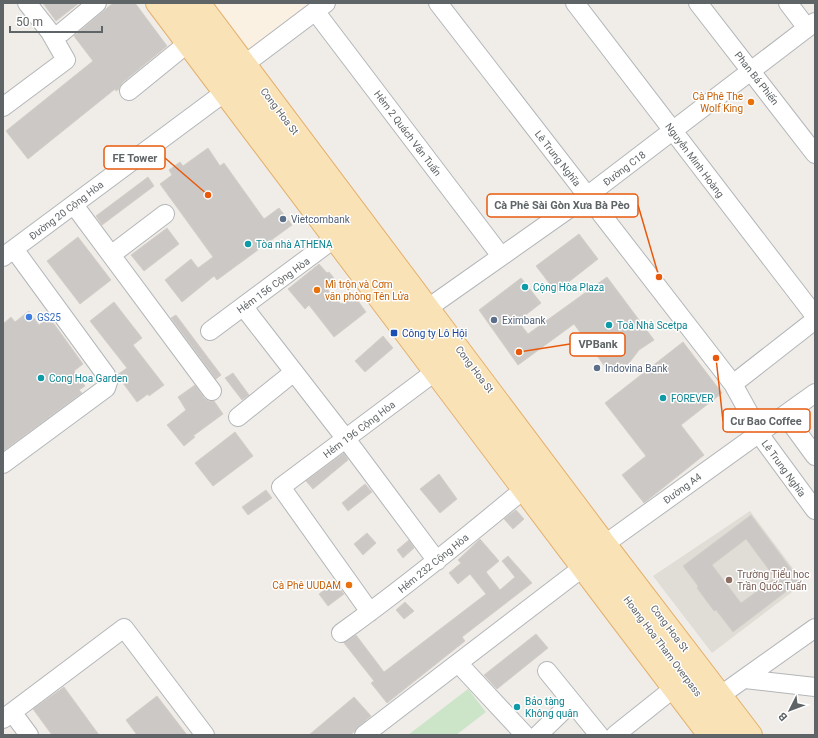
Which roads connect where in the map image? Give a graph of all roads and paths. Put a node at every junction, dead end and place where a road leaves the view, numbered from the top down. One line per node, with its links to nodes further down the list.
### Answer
1 (27, 3): 18 (street)
2 (97, 3): 12 (street)
3 (157, 3): 13 (main road, Cong Hoa St)
4 (178, 3): 46 (main road, Cong Hoa St)
5 (199, 3): 14 (main road, Cong Hoa St)
6 (438, 3): 21 (street, Lê Trung Nghĩa)
7 (575, 3): 19 (street, Nguyễn Minh Hoàng)
8 (698, 3): 15 (street, Phan Bá Phiến)
9 (788, 3): 11 (street)
10 (321, 7): 14 (street); 27 (street, Hẻm 2 Quách Văn Tuấn)
11 (811, 25): 15 (street, Đường C18)
12 (61, 32)
13 (188, 44): 16 (street); 17 (main road, Cong Hoa St)
14 (245, 64): 29 (main road, Cong Hoa St)
15 (751, 71): 19 (street, Đường C18); 20 (street, Phan Bá Phiến)
16 (129, 91)
17 (225, 92): 22 (street, Đường 20 Cộng Hòa); 24 (main road, Cong Hoa St)
18 (3, 107)
19 (673, 130): 21 (street, Đường C18); 30 (street, Nguyễn Minh Hoàng)
20 (815, 154)
21 (587, 196): 27 (street, Đường C18); 35 (street, Lê Trung Nghĩa)
22 (74, 205): 25 (street, Đường 20 Cộng Hòa); 26 (street)
23 (165, 214): 26 (street)
24 (336, 238): 28 (street, Hẻm 156 Cộng Hòa); 33 (main road, Cong Hoa St)
25 (8, 253): 43 (street)
26 (111, 255): 36 (street)
27 (501, 256): 29 (street, Đường C18)
28 (245, 305): 32 (street, Hẻm 156 Cộng Hòa); 34 (street)
29 (428, 308): 46 (main road, Cong Hoa St)
30 (815, 316)
31 (815, 320): 35 (street)
32 (210, 331)
33 (436, 371): 41 (street, Hẻm 196 Cộng Hòa); 44 (main road, Cong Hoa St)
34 (294, 372): 39 (street); 41 (street)
35 (732, 384): 40 (street, Lê Trung Nghĩa)
36 (212, 391)
37 (815, 393): 38 (street, Đường A4)
38 (785, 415): 40 (street, Đường A4); 42 (street)
39 (238, 417)
40 (760, 433): 45 (street, Lê Trung Nghĩa); 46 (street, Đường A4)
41 (346, 439): 47 (street); 48 (street, Hẻm 196 Cộng Hòa)
42 (815, 456)
43 (3, 464)
44 (523, 490): 46 (main road, Cong Hoa St); 47 (street, Hẻm 232 Cộng Hòa)
45 (815, 510)
46 (594, 556): 51 (street, Đường A4); 55 (main road, Cong Hoa St); 56 (main road, Cong Hoa St); 67 (main road, Hoang Hoa Tham Overpass)
47 (437, 560): 48 (street, Hẻm 232 Cộng Hòa)
48 (370, 612): 50 (street, Hẻm 232 Cộng Hòa)
49 (815, 628): 53 (street)
50 (341, 633)
51 (458, 663): 61 (street, Đường A4); 62 (street)
52 (547, 671): 57 (street)
53 (745, 679): 54 (street); 56 (street)
54 (815, 687)
55 (674, 688): 65 (street); 66 (main road, Cong Hoa St)
56 (721, 696): 68 (main road, Cong Hoa St)
57 (572, 702): 63 (street); 64 (street)
58 (8, 716): 59 (street); 60 (street)
59 (29, 735)
60 (205, 735)
61 (364, 735)
62 (525, 735)
63 (538, 735)
64 (598, 735)
65 (615, 735)
66 (709, 735)
67 (730, 735)
68 (751, 735)

